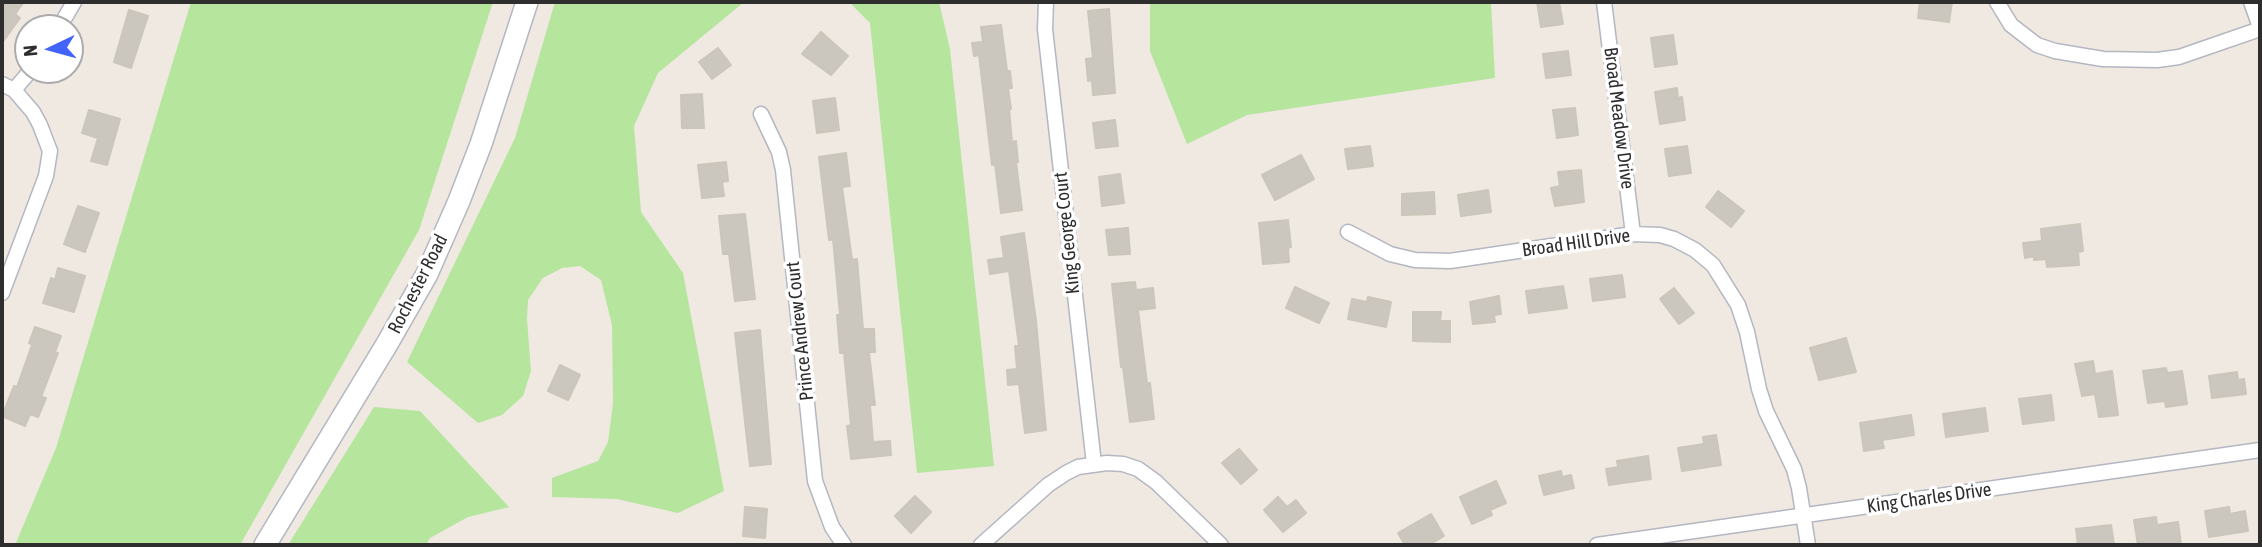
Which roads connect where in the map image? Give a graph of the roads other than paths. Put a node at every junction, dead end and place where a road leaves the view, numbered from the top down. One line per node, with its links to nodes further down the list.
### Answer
1 (527, 2): 15 (street, Rochester Road)
2 (1046, 2): 13 (street, King George Court)
3 (1604, 2): 10 (street, Broad Meadow Drive)
4 (1997, 2): 6 (street)
5 (2251, 2): 6 (street)
6 (2260, 28)
7 (8, 87): 11 (street)
8 (761, 114): 16 (street, Prince Andrew Court)
9 (1348, 232): 10 (street, Broad Hill Drive)
10 (1633, 234): 14 (street, Broad Hill Drive)
11 (2, 293)
12 (2260, 450): 14 (street, King Charles Drive)
13 (1094, 464): 17 (street); 18 (street)
14 (1804, 515): 19 (street, King Charles Drive); 20 (street, Broad Hill Drive)
15 (265, 545)
16 (844, 545)
17 (981, 545)
18 (1221, 545)
19 (1597, 545)
20 (1808, 545)

